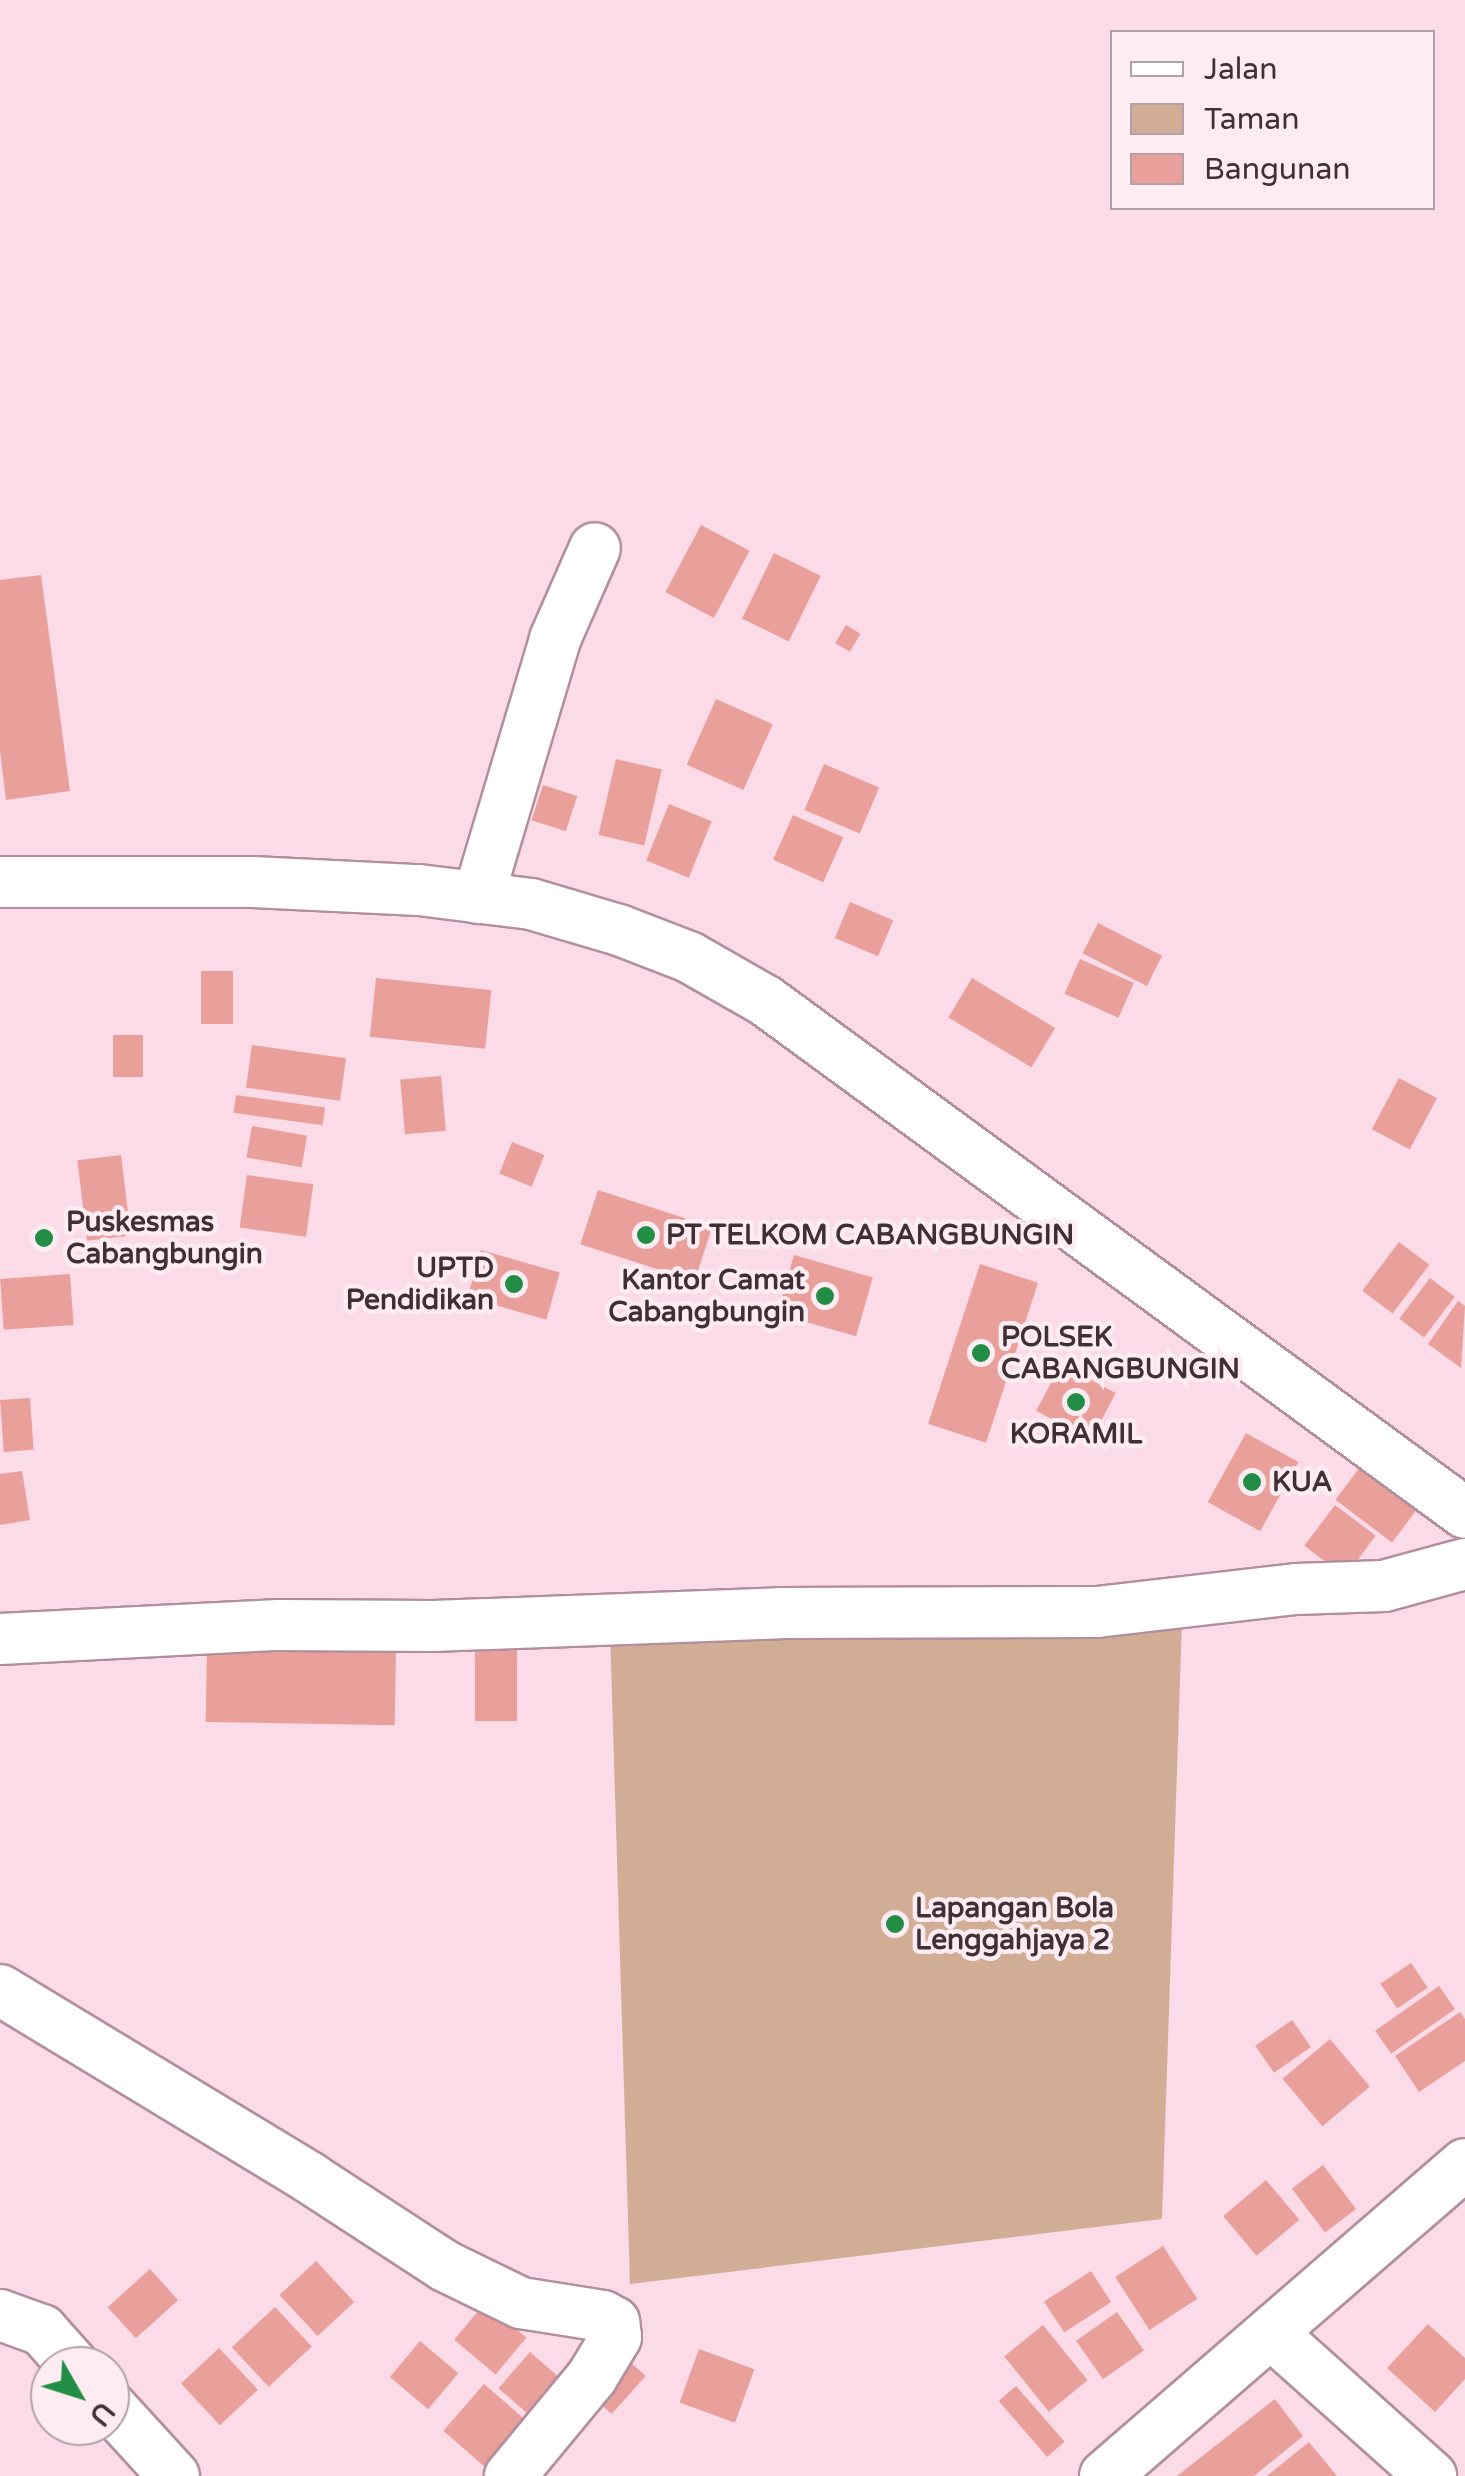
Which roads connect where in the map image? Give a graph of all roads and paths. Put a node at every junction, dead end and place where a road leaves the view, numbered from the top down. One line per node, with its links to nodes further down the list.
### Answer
1 (595, 548): 3 (street)
2 (0, 882): 3 (street)
3 (478, 898): 4 (street)
4 (1465, 1513)
5 (1465, 1564): 6 (street)
6 (0, 1639)
7 (0, 1990): 14 (street)
8 (1465, 2164): 10 (street)
9 (0, 2315): 11 (street)
10 (1271, 2332): 15 (street); 16 (street)
11 (56, 2346)
12 (130, 2428): 13 (street)
13 (174, 2476)
14 (510, 2476)
15 (1105, 2476)
16 (1431, 2476)

